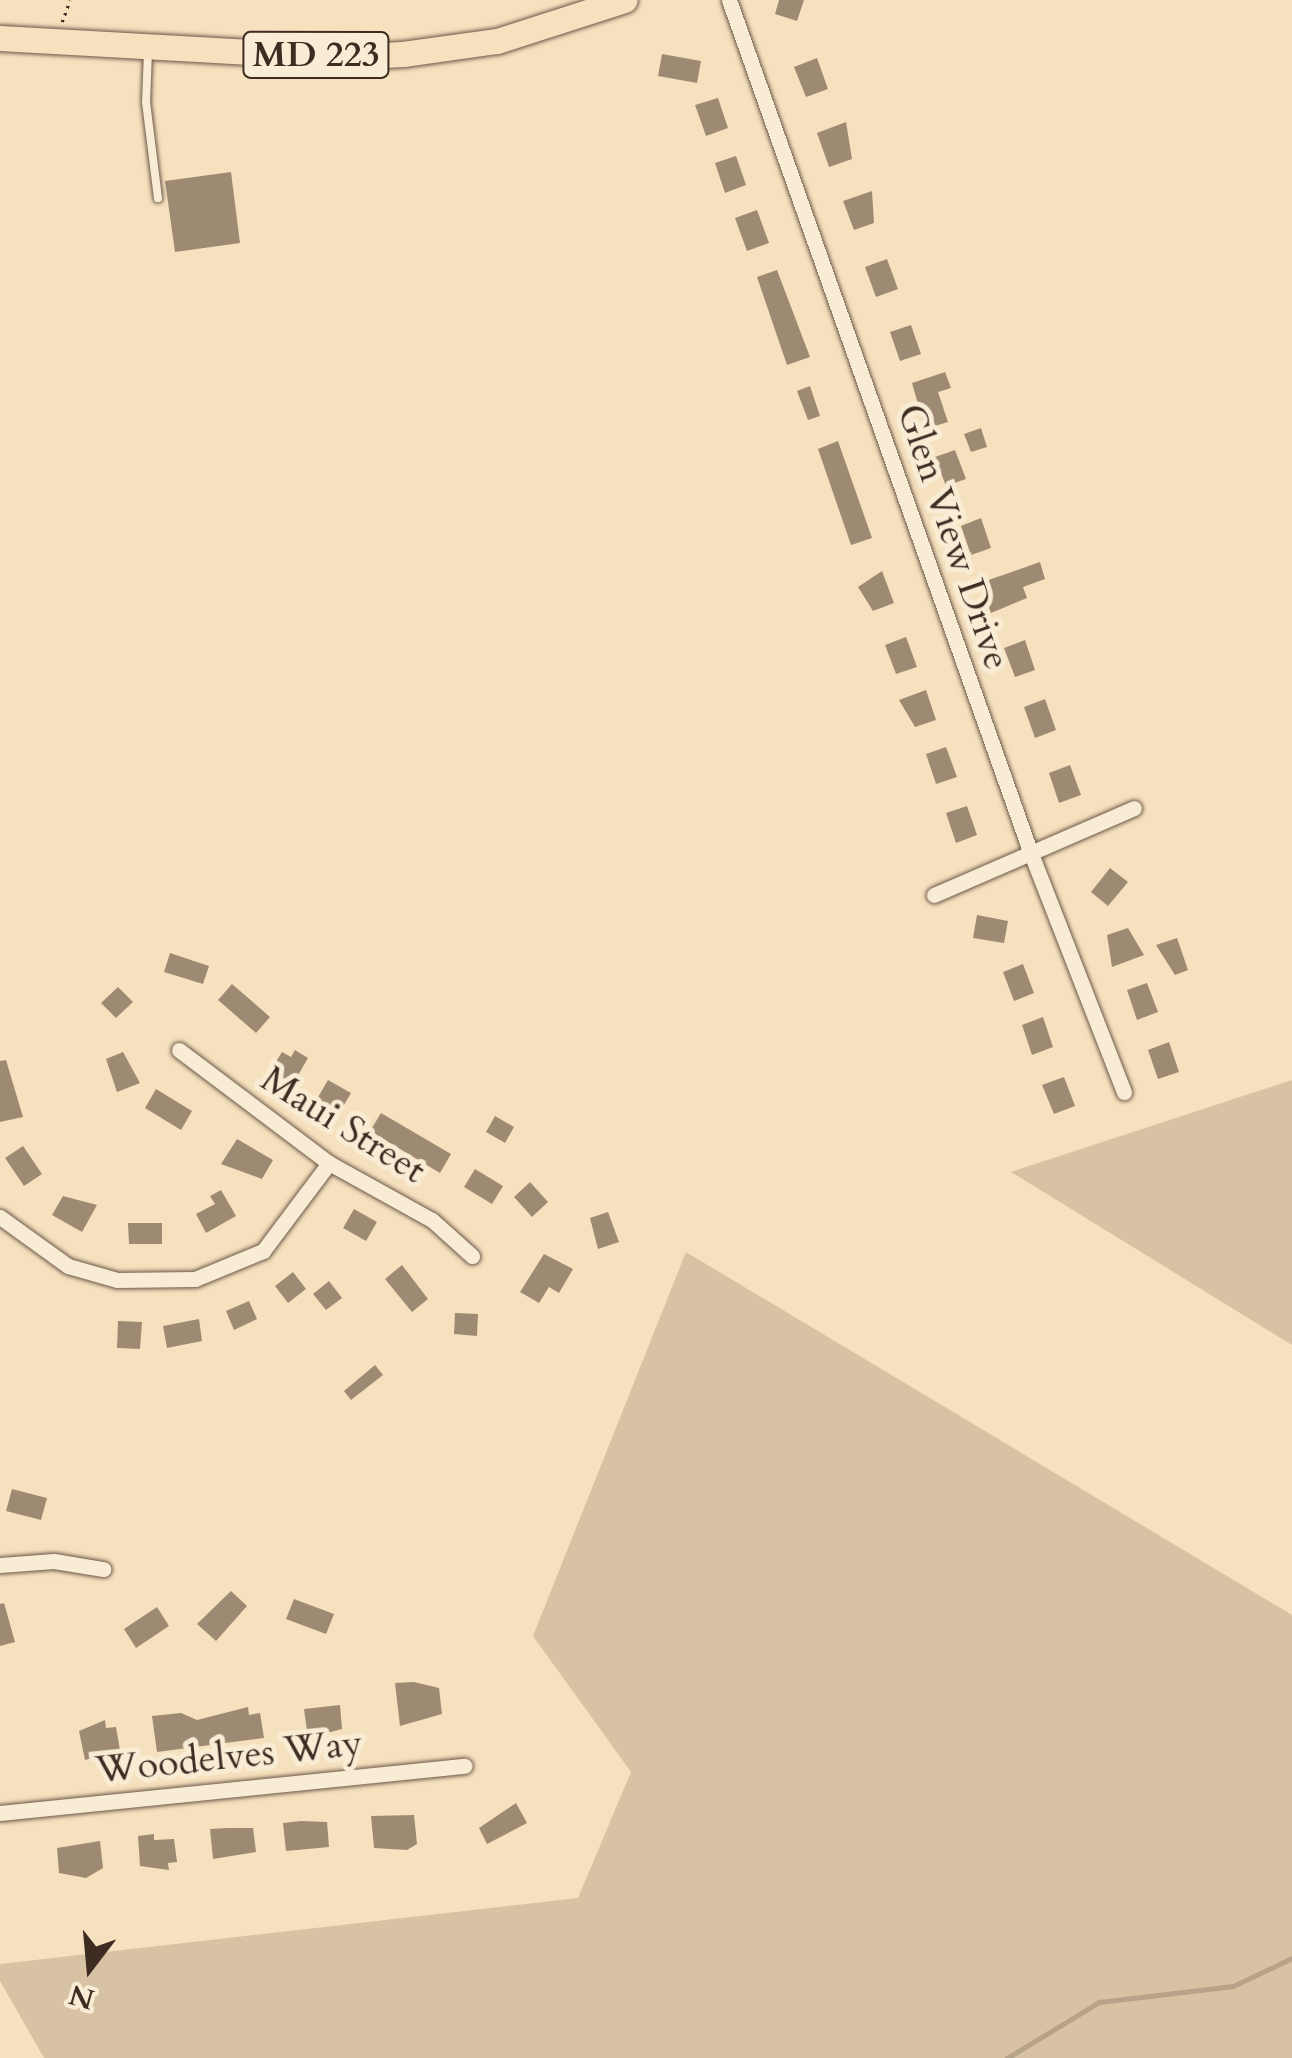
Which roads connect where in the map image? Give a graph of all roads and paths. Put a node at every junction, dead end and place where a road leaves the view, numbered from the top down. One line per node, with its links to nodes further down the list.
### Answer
1 (625, 0): 4 (main road, MD 223)
2 (729, 0): 7 (street, Glen View Drive)
3 (0, 38): 4 (main road, MD 223)
4 (148, 46): 5 (lane)
5 (158, 198)
6 (1134, 808): 7 (street)
7 (1030, 851): 8 (street); 10 (street, Glen View Drive)
8 (934, 895)
9 (179, 1050): 11 (street, Maui Street)
10 (1124, 1092)
11 (329, 1163): 12 (street); 13 (street, Maui Street)
12 (0, 1217)
13 (472, 1256)
14 (0, 1565): 15 (street)
15 (103, 1568)
16 (465, 1766): 17 (street, Woodelves Way)
17 (0, 1812)

